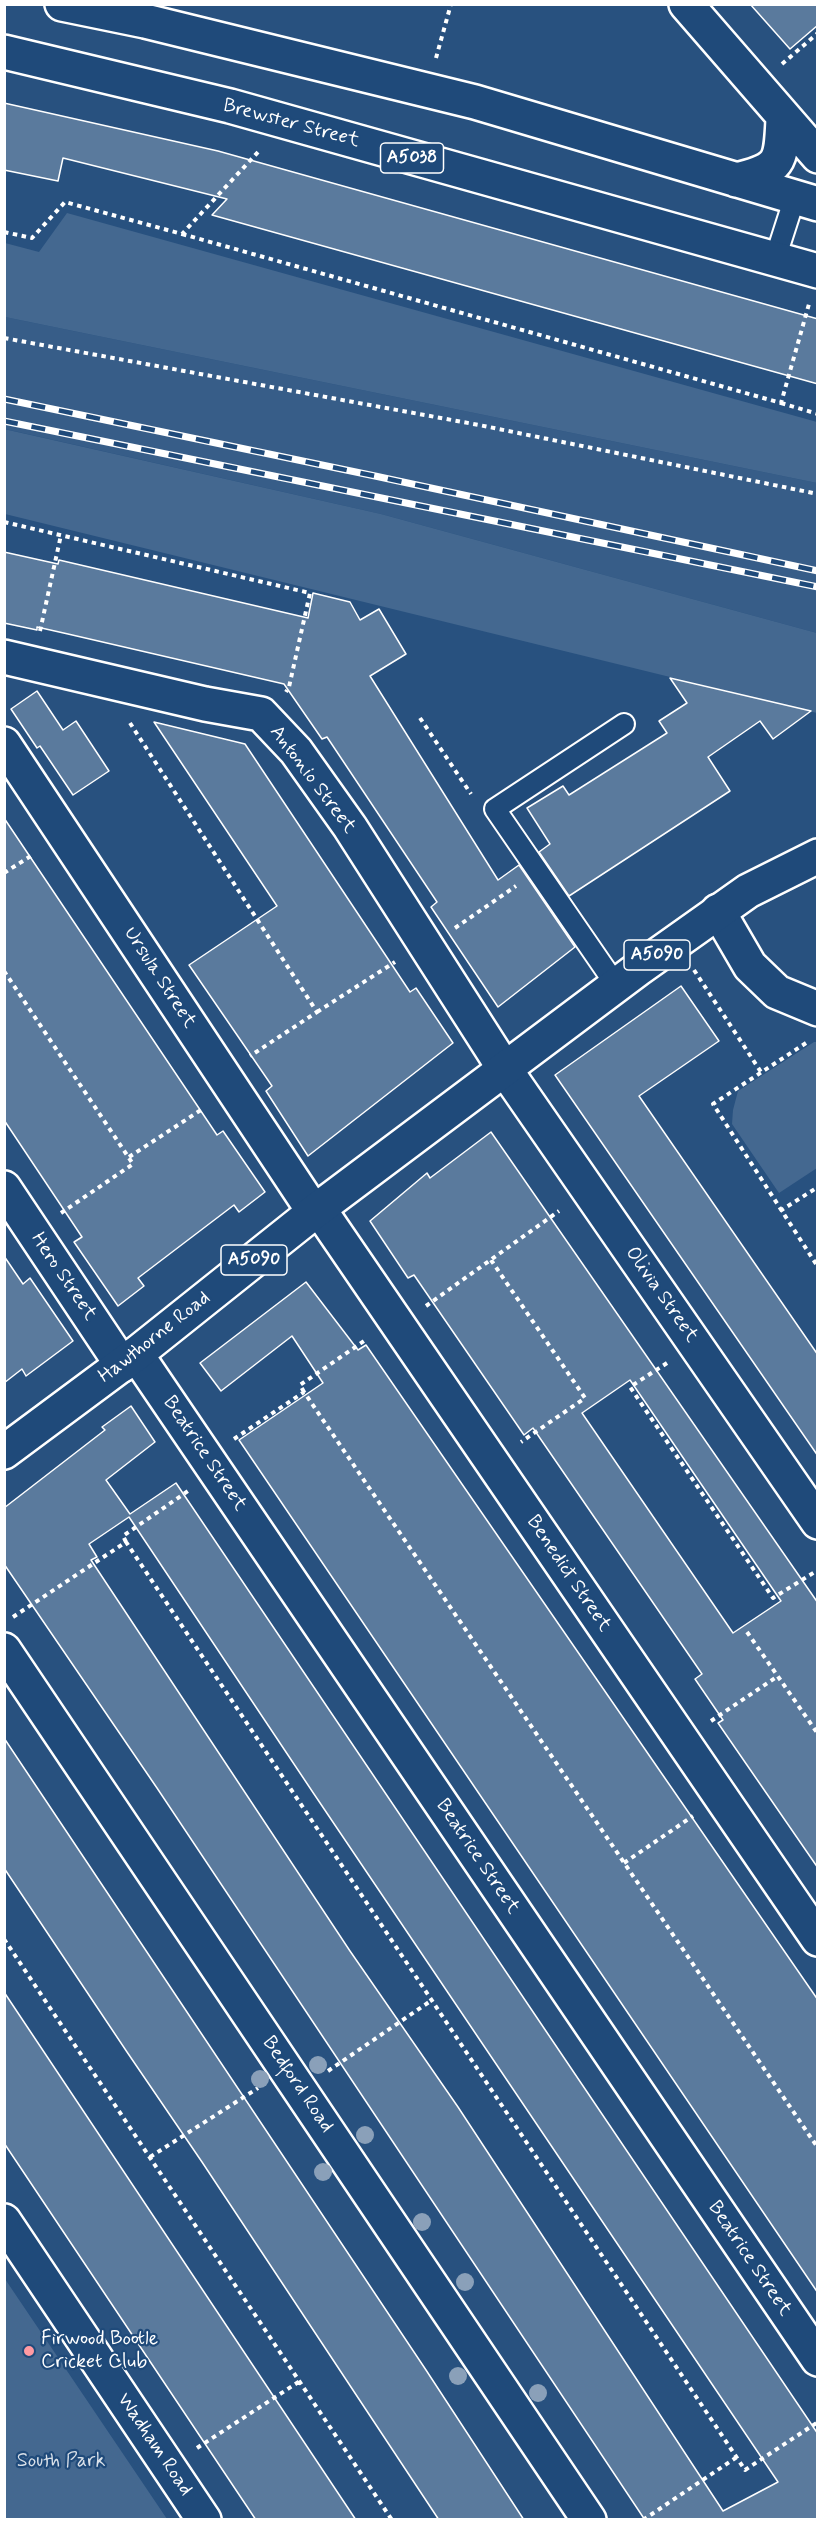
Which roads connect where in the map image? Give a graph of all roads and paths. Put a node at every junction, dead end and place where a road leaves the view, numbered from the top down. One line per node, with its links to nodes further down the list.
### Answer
1 (62, 4): 7 (street)
2 (451, 4): 7 (path)
3 (686, 4): 6 (street)
4 (818, 33): 6 (path)
5 (4, 52): 9 (street, Brewster Street / A5038)
6 (756, 86): 8 (street)
7 (427, 91): 11 (street)
8 (783, 119): 10 (street); 11 (street)
9 (286, 122): 14 (path); 15 (street, Brewster Street / A5038)
10 (818, 156)
11 (736, 180): 12 (street)
12 (806, 200): 15 (lane)
13 (4, 232): 14 (path)
14 (182, 234): 18 (path)
15 (775, 259): 16 (street, Brewster Street / A5038)
16 (814, 283): 18 (path)
17 (4, 338): 20 (path)
18 (781, 403): 19 (path)
19 (818, 414)
20 (818, 494)
21 (4, 522): 22 (path)
22 (61, 535): 23 (path); 25 (path)
23 (19, 661): 24 (street, Antonio Street)
24 (134, 688): 25 (street, Antonio Street); 38 (path)
25 (265, 718): 34 (street, Antonio Street)
26 (420, 718): 29 (path)
27 (624, 724): 36 (lane)
28 (4, 744): 42 (street, Ursula Street)
29 (477, 803)
30 (818, 856): 32 (street, A5090)
31 (518, 885): 34 (path)
32 (718, 911): 33 (street, A5090); 37 (street)
33 (676, 942): 36 (street, A5090); 41 (path)
34 (425, 946): 38 (path); 40 (street, Antonio Street)
35 (4, 971): 43 (path)
36 (616, 985): 40 (street, A5090)
37 (818, 1010)
38 (317, 1012): 42 (path)
39 (808, 1041): 41 (path)
40 (504, 1068): 46 (street, Olivia Street); 47 (street, Hawthorne Road / A5090)
41 (761, 1072): 48 (path)
42 (228, 1081): 43 (path); 47 (street, Ursula Street)
43 (129, 1157): 49 (path)
44 (818, 1187): 48 (path)
45 (4, 1188): 49 (street, Hero Street)
46 (588, 1190): 50 (path); 53 (street, Olivia Street)
47 (317, 1210): 52 (street, Benedict Street); 54 (street, Hawthorne Road / A5090)
48 (780, 1211): 51 (path)
49 (33, 1232): 54 (street, Hero Street)
50 (491, 1260): 52 (path); 57 (path)
51 (818, 1267)
52 (397, 1323): 55 (path); 57 (street, Benedict Street)
53 (695, 1344): 59 (street, Olivia Street); 61 (path)
54 (129, 1359): 56 (street, Hawthorne Road / A5090); 58 (street, Beatrice Street)
55 (304, 1392): 58 (path); 69 (path)
56 (4, 1452)
57 (492, 1462): 67 (street, Benedict Street)
58 (211, 1465): 60 (path); 77 (street, Beatrice Street)
59 (818, 1522)
60 (126, 1542): 62 (path); 72 (path)
61 (818, 1570)
62 (4, 1622)
63 (747, 1632): 65 (path)
64 (4, 1650): 73 (street, Bedford Road)
65 (778, 1676): 66 (path); 67 (path)
66 (818, 1734)
67 (682, 1740): 68 (street, Benedict Street)
68 (720, 1797): 69 (path); 71 (street, Benedict Street)
69 (624, 1863): 74 (path)
70 (4, 1939): 75 (path)
71 (818, 1939)
72 (432, 2000): 73 (path); 80 (path)
73 (293, 2079): 75 (path); 84 (street, Bedford Road)
74 (818, 2148)
75 (150, 2157): 78 (path)
76 (4, 2221): 81 (street, Wadham Road)
77 (818, 2359)
78 (300, 2381): 81 (path); 83 (path)
79 (818, 2422): 80 (path)
80 (737, 2457): 85 (path)
81 (169, 2467): 82 (street, Wadham Road)
82 (204, 2520)
83 (392, 2520)
84 (589, 2520)
85 (643, 2520)

